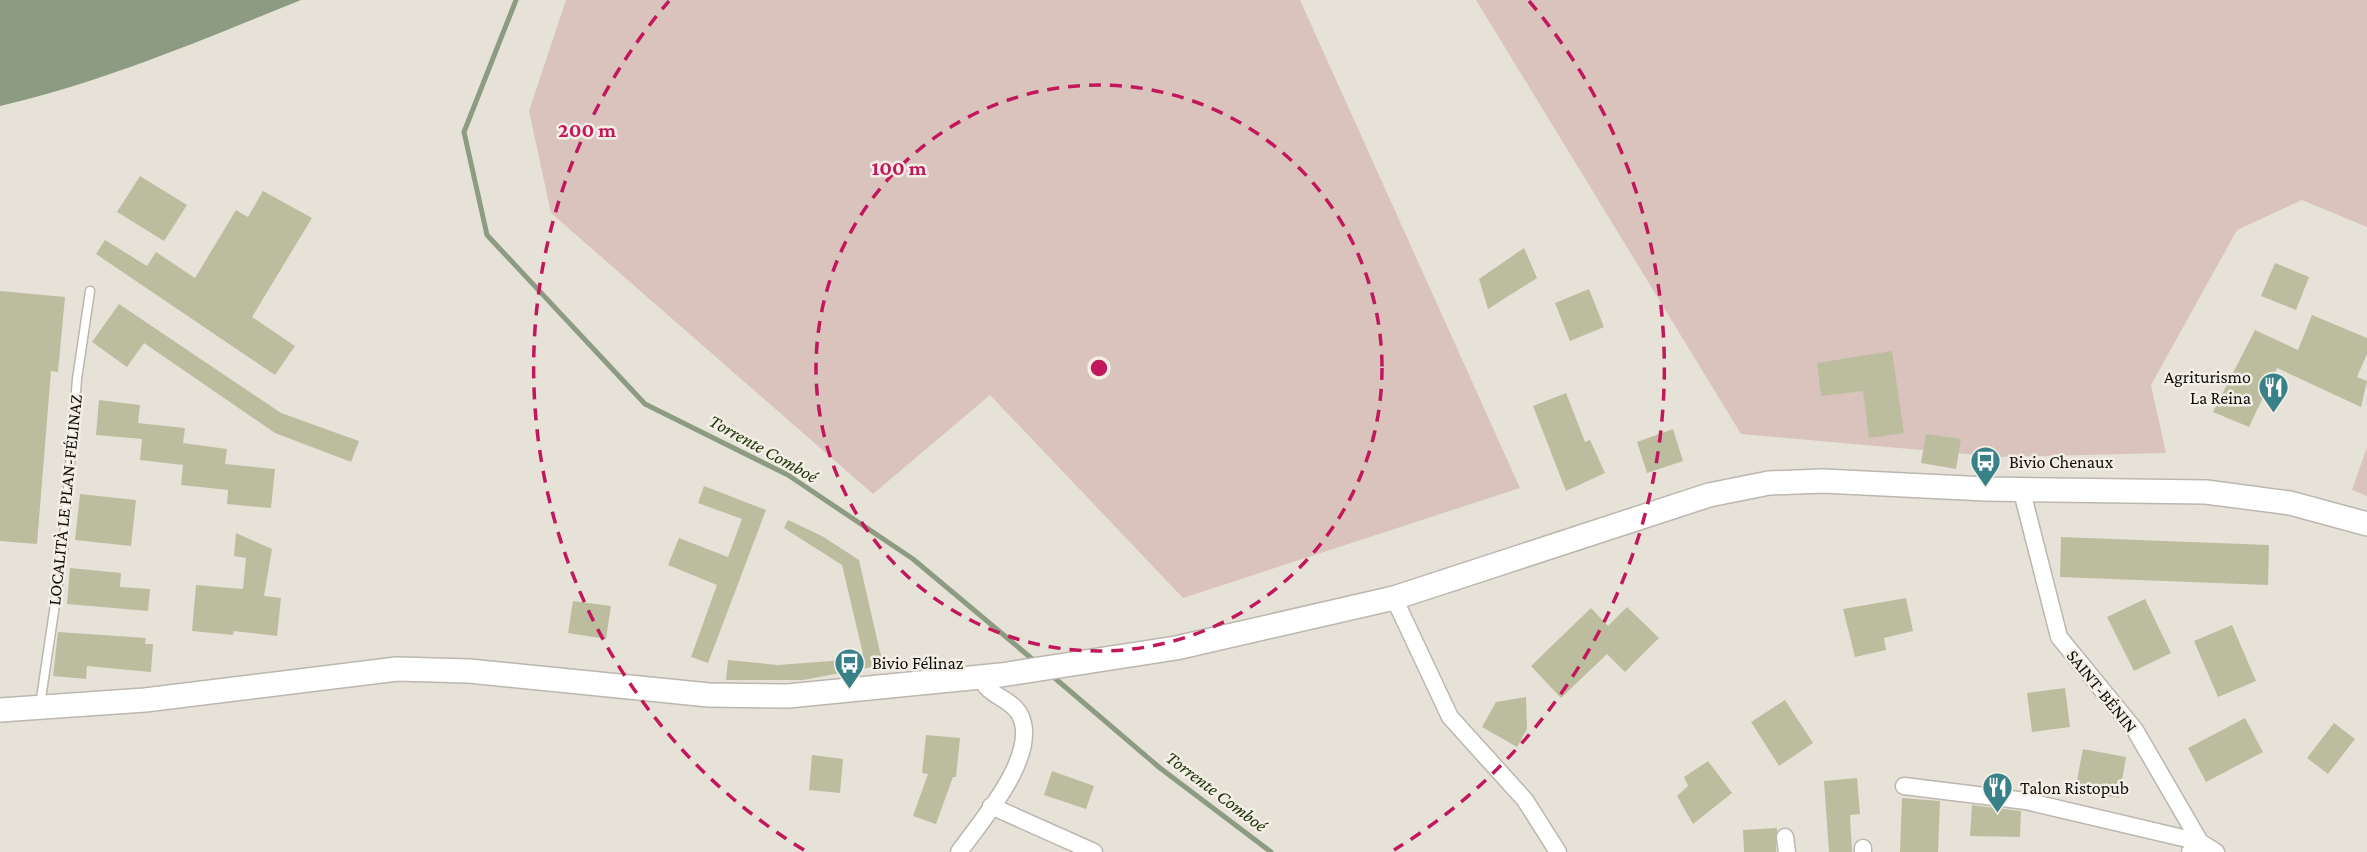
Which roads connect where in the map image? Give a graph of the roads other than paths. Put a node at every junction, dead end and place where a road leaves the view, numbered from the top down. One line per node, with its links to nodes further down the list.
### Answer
1 (90, 291): 6 (lane, LOCALITÀ LE PLAN-FÉLINAZ)
2 (2021, 488): 3 (main road); 4 (main road); 10 (street, SAINT-BÉNIN)
3 (2367, 524)
4 (1394, 598): 5 (main road); 13 (street)
5 (991, 676): 6 (main road); 9 (street)
6 (39, 708): 7 (main road)
7 (0, 710)
8 (1904, 786): 10 (street, SAINT-BÉNIN)
9 (991, 806): 11 (street); 12 (street)
10 (2195, 847): 14 (street, SAINT-BÉNIN)
11 (959, 852)
12 (1094, 852)
13 (1558, 852)
14 (2216, 852)

